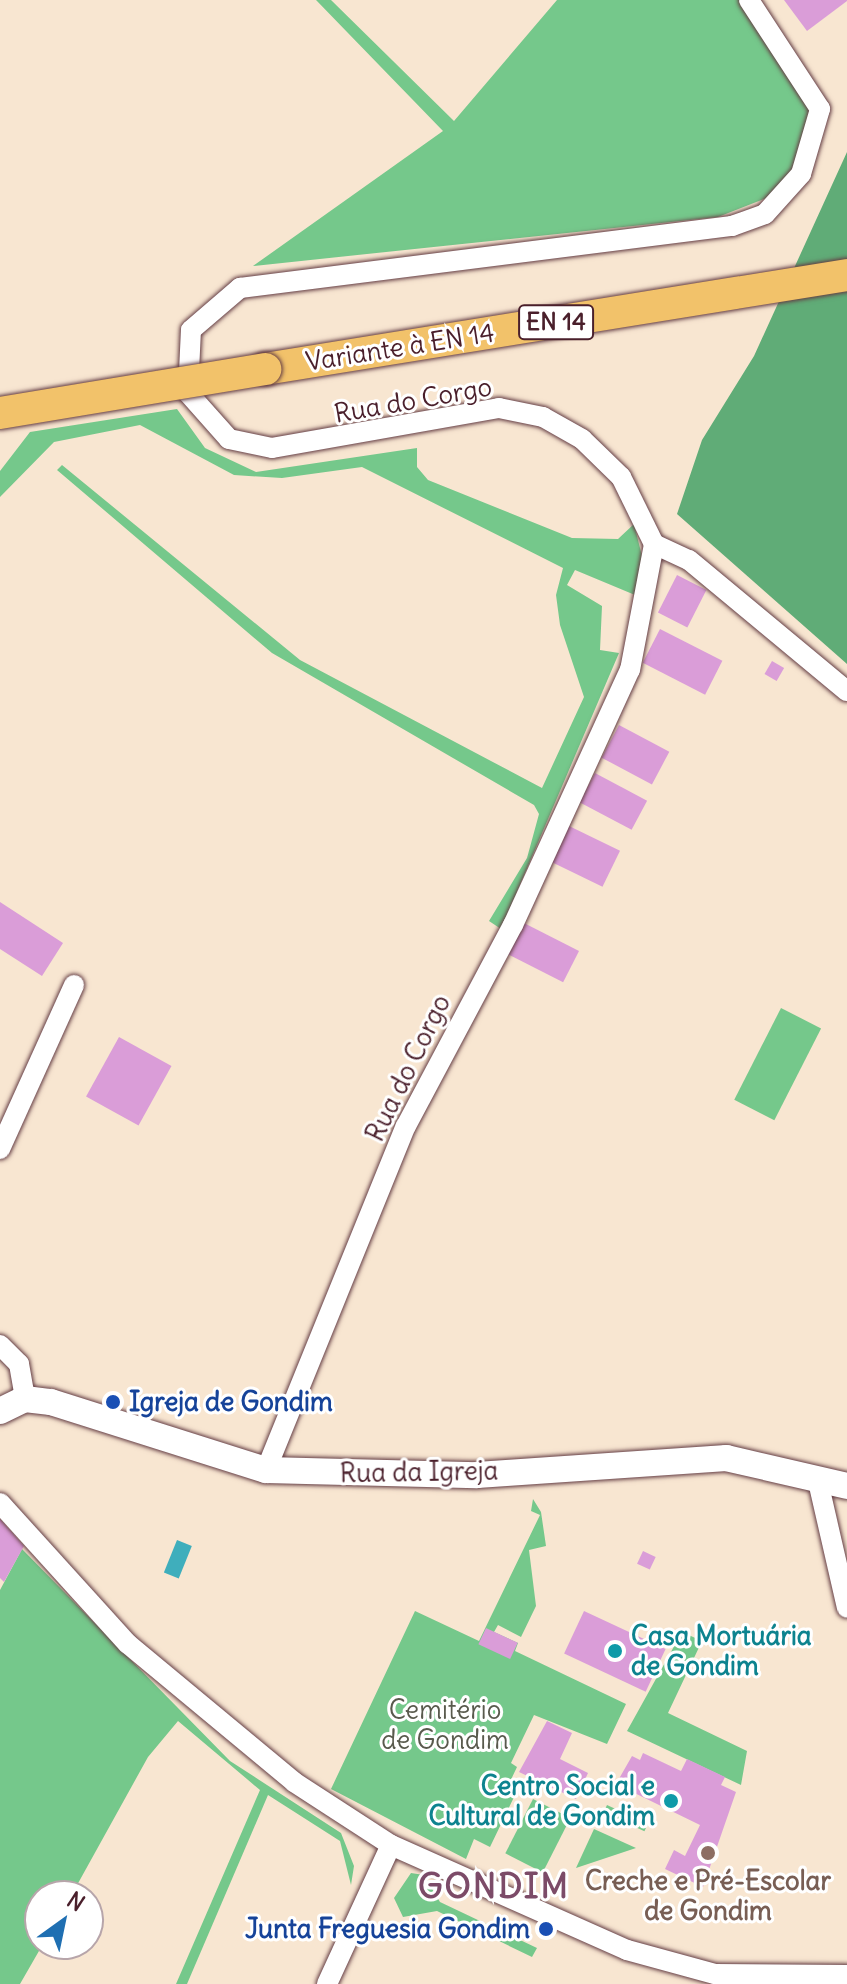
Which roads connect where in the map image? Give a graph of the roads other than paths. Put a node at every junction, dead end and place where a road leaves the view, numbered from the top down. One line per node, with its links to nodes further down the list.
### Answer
1 (749, 0): 4 (street, Rua do Corgo)
2 (847, 275): 3 (main road, Variante à EN 14 / EN 14, bridge)
3 (0, 413)
4 (654, 544): 5 (street); 11 (street, Rua do Corgo)
5 (847, 691)
6 (74, 985): 7 (street)
7 (0, 1149)
8 (0, 1345): 9 (street)
9 (25, 1399): 10 (street); 11 (street, Rua da Igreja)
10 (0, 1411)
11 (266, 1470): 12 (street, Rua da Igreja)
12 (817, 1477): 13 (street, Rua da Igreja); 15 (street)
13 (847, 1486)
14 (0, 1503): 16 (street)
15 (847, 1608)
16 (391, 1845): 17 (street); 18 (street)
17 (847, 1975)
18 (327, 1984)

